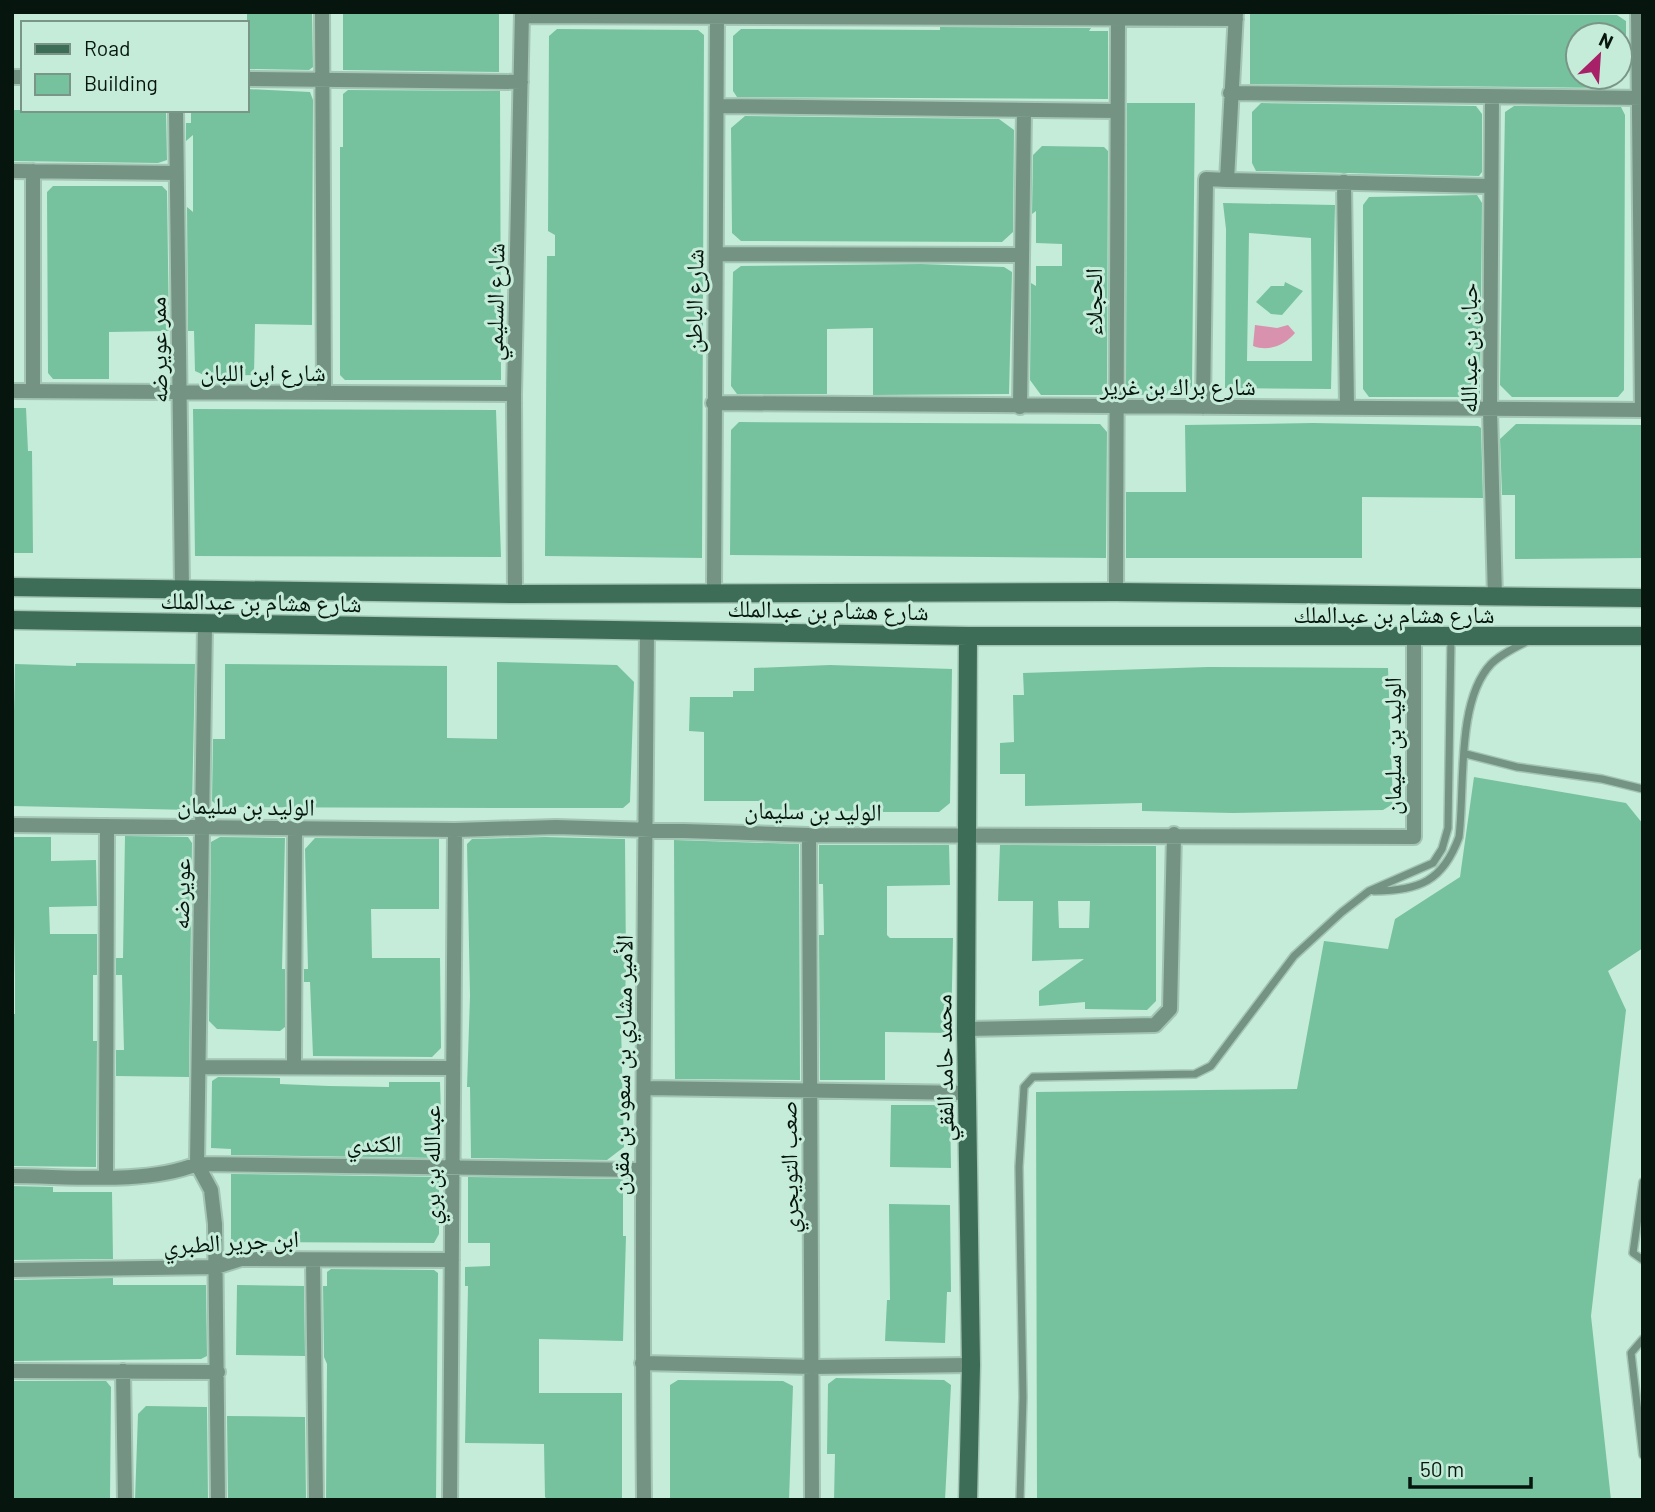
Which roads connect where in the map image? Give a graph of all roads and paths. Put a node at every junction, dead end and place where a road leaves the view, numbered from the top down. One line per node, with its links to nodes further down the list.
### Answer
1 (322, 12): 9 (street)
2 (1638, 12): 14 (street)
3 (522, 14): 4 (street); 11 (street, شارع السليمي)
4 (717, 15): 5 (street); 15 (street, شارع الباطن)
5 (862, 15): 6 (street)
6 (1118, 15): 7 (street); 17 (street, الحجلاء)
7 (1151, 16): 8 (street)
8 (1236, 16): 12 (street)
9 (323, 78): 10 (street); 11 (street); 30 (street)
10 (248, 79)
11 (521, 82): 31 (street, شارع السليمي)
12 (1230, 93): 13 (street); 22 (street)
13 (1492, 97): 14 (street); 24 (street, حبان بن عبدالله)
14 (1642, 98): 37 (street)
15 (717, 106): 16 (street); 25 (street, شارع الباطن)
16 (1024, 110): 17 (street); 26 (street)
17 (1116, 111): 36 (street, الحجلاء)
18 (176, 112): 21 (street, ممر عويرضه)
19 (12, 171): 20 (street)
20 (33, 171): 21 (street); 28 (street)
21 (176, 173): 29 (street, ممر عويرضه)
22 (1227, 180): 23 (street); 34 (street)
23 (1345, 182): 24 (street); 35 (street)
24 (1489, 186): 38 (street, حبان بن عبدالله)
25 (717, 254): 26 (street); 32 (street, شارع الباطن)
26 (1021, 255): 33 (street)
27 (12, 391): 28 (street, شارع ابن اللبان)
28 (33, 391): 29 (street, شارع ابن اللبان)
29 (181, 393): 30 (street, شارع ابن اللبان); 40 (street, ممر عويرضه)
30 (324, 393): 31 (street, شارع ابن اللبان)
31 (514, 394): 43 (street, شارع السليمي)
32 (713, 402): 33 (street, شارع براك بن غرير); 41 (street, شارع الباطن)
33 (1020, 407): 36 (street, شارع براك بن غرير)
34 (1203, 407): 35 (street, شارع براك بن غرير); 36 (street, شارع براك بن غرير)
35 (1347, 407): 38 (street, شارع براك بن غرير)
36 (1115, 408): 42 (street, الحجلاء)
37 (1642, 410): 38 (street, شارع براك بن غرير)
38 (1490, 411): 44 (street, حبان بن عبدالله)
39 (12, 587): 40 (street, شارع هشام بن عبدالملك)
40 (182, 589): 43 (street, شارع هشام بن عبدالملك)
41 (714, 591): 42 (street, شارع هشام بن عبدالملك); 43 (street, شارع هشام بن عبدالملك)
42 (1116, 592): 44 (street, شارع هشام بن عبدالملك)
43 (515, 594)
44 (1494, 598): 45 (street, شارع هشام بن عبدالملك)
45 (1643, 598)
46 (12, 620): 47 (street, شارع هشام بن عبدالملك)
47 (205, 625): 48 (street, شارع هشام بن عبدالملك); 58 (street, عويرضه)
48 (647, 631): 49 (street, شارع هشام بن عبدالملك); 60 (street, الأمير مشاري بن سعود بن مقرن)
49 (968, 636): 52 (street, شارع هشام بن عبدالملك); 62 (street, محمد حامد الفقي)
50 (1643, 636): 53 (street, شارع هشام بن عبدالملك)
51 (1451, 637): 52 (street, شارع هشام بن عبدالملك); 53 (street, شارع هشام بن عبدالملك); 65 (lane)
52 (1414, 638): 63 (street, الوليد بن سليمان)
53 (1534, 638): 54 (lane)
54 (1466, 754): 55 (lane); 65 (lane)
55 (1643, 789)
56 (12, 825): 57 (street, الوليد بن سليمان)
57 (107, 826): 58 (street, الوليد بن سليمان); 77 (street)
58 (204, 827): 59 (street, الوليد بن سليمان); 68 (street, عويرضه)
59 (295, 828): 61 (street, الوليد بن سليمان); 67 (street)
60 (646, 829): 61 (street, الوليد بن سليمان); 64 (street, الوليد بن سليمان); 70 (street, الأمير مشاري بن سعود بن مقرن)
61 (455, 830): 69 (street, عبدالله بن بري)
62 (966, 834): 63 (street, الوليد بن سليمان); 64 (street, الوليد بن سليمان); 66 (street, محمد حامد الفقي)
63 (1174, 834): 66 (street)
64 (809, 835): 71 (street, صعب التويجري)
65 (1369, 891): 104 (lane)
66 (966, 1029): 72 (street, محمد حامد الفقي)
67 (295, 1065): 68 (street); 69 (street)
68 (200, 1067): 73 (street, عويرضه)
69 (453, 1068): 74 (street, عبدالله بن بري)
70 (646, 1088): 71 (street); 75 (street, الأمير مشاري بن سعود بن مقرن)
71 (810, 1090): 72 (street); 90 (street, صعب التويجري)
72 (968, 1093): 88 (street, محمد حامد الفقي)
73 (197, 1164): 74 (street, الكندي); 77 (street, الكندي); 83 (street)
74 (452, 1165): 75 (street, الكندي); 81 (street, عبدالله بن بري)
75 (642, 1170): 86 (street, الأمير مشاري بن سعود بن مقرن)
76 (12, 1175): 77 (street, الكندي)
77 (106, 1176)
78 (1643, 1182): 79 (lane)
79 (1642, 1195): 82 (lane)
80 (313, 1260): 81 (street, ابن جرير الطبري); 83 (street, ابن جرير الطبري); 99 (street)
81 (452, 1260): 100 (street, عبدالله بن بري)
82 (1643, 1260)
83 (216, 1268): 84 (street, ابن جرير الطبري); 93 (street)
84 (12, 1270)
85 (1643, 1339): 89 (lane)
86 (642, 1363): 90 (street); 101 (street, الأمير مشاري بن سعود بن مقرن)
87 (1643, 1364): 89 (lane)
88 (971, 1365): 90 (street); 103 (street, محمد حامد الفقي)
89 (1632, 1365): 94 (lane)
90 (812, 1367): 102 (street, صعب التويجري)
91 (12, 1371): 92 (street)
92 (123, 1371): 93 (street); 97 (street)
93 (218, 1372): 98 (street)
94 (1639, 1395): 95 (lane)
95 (1642, 1435): 96 (lane)
96 (1643, 1455)
97 (125, 1500)
98 (218, 1500)
99 (316, 1500)
100 (450, 1500)
101 (644, 1500)
102 (812, 1500)
103 (968, 1500)
104 (1020, 1500)

